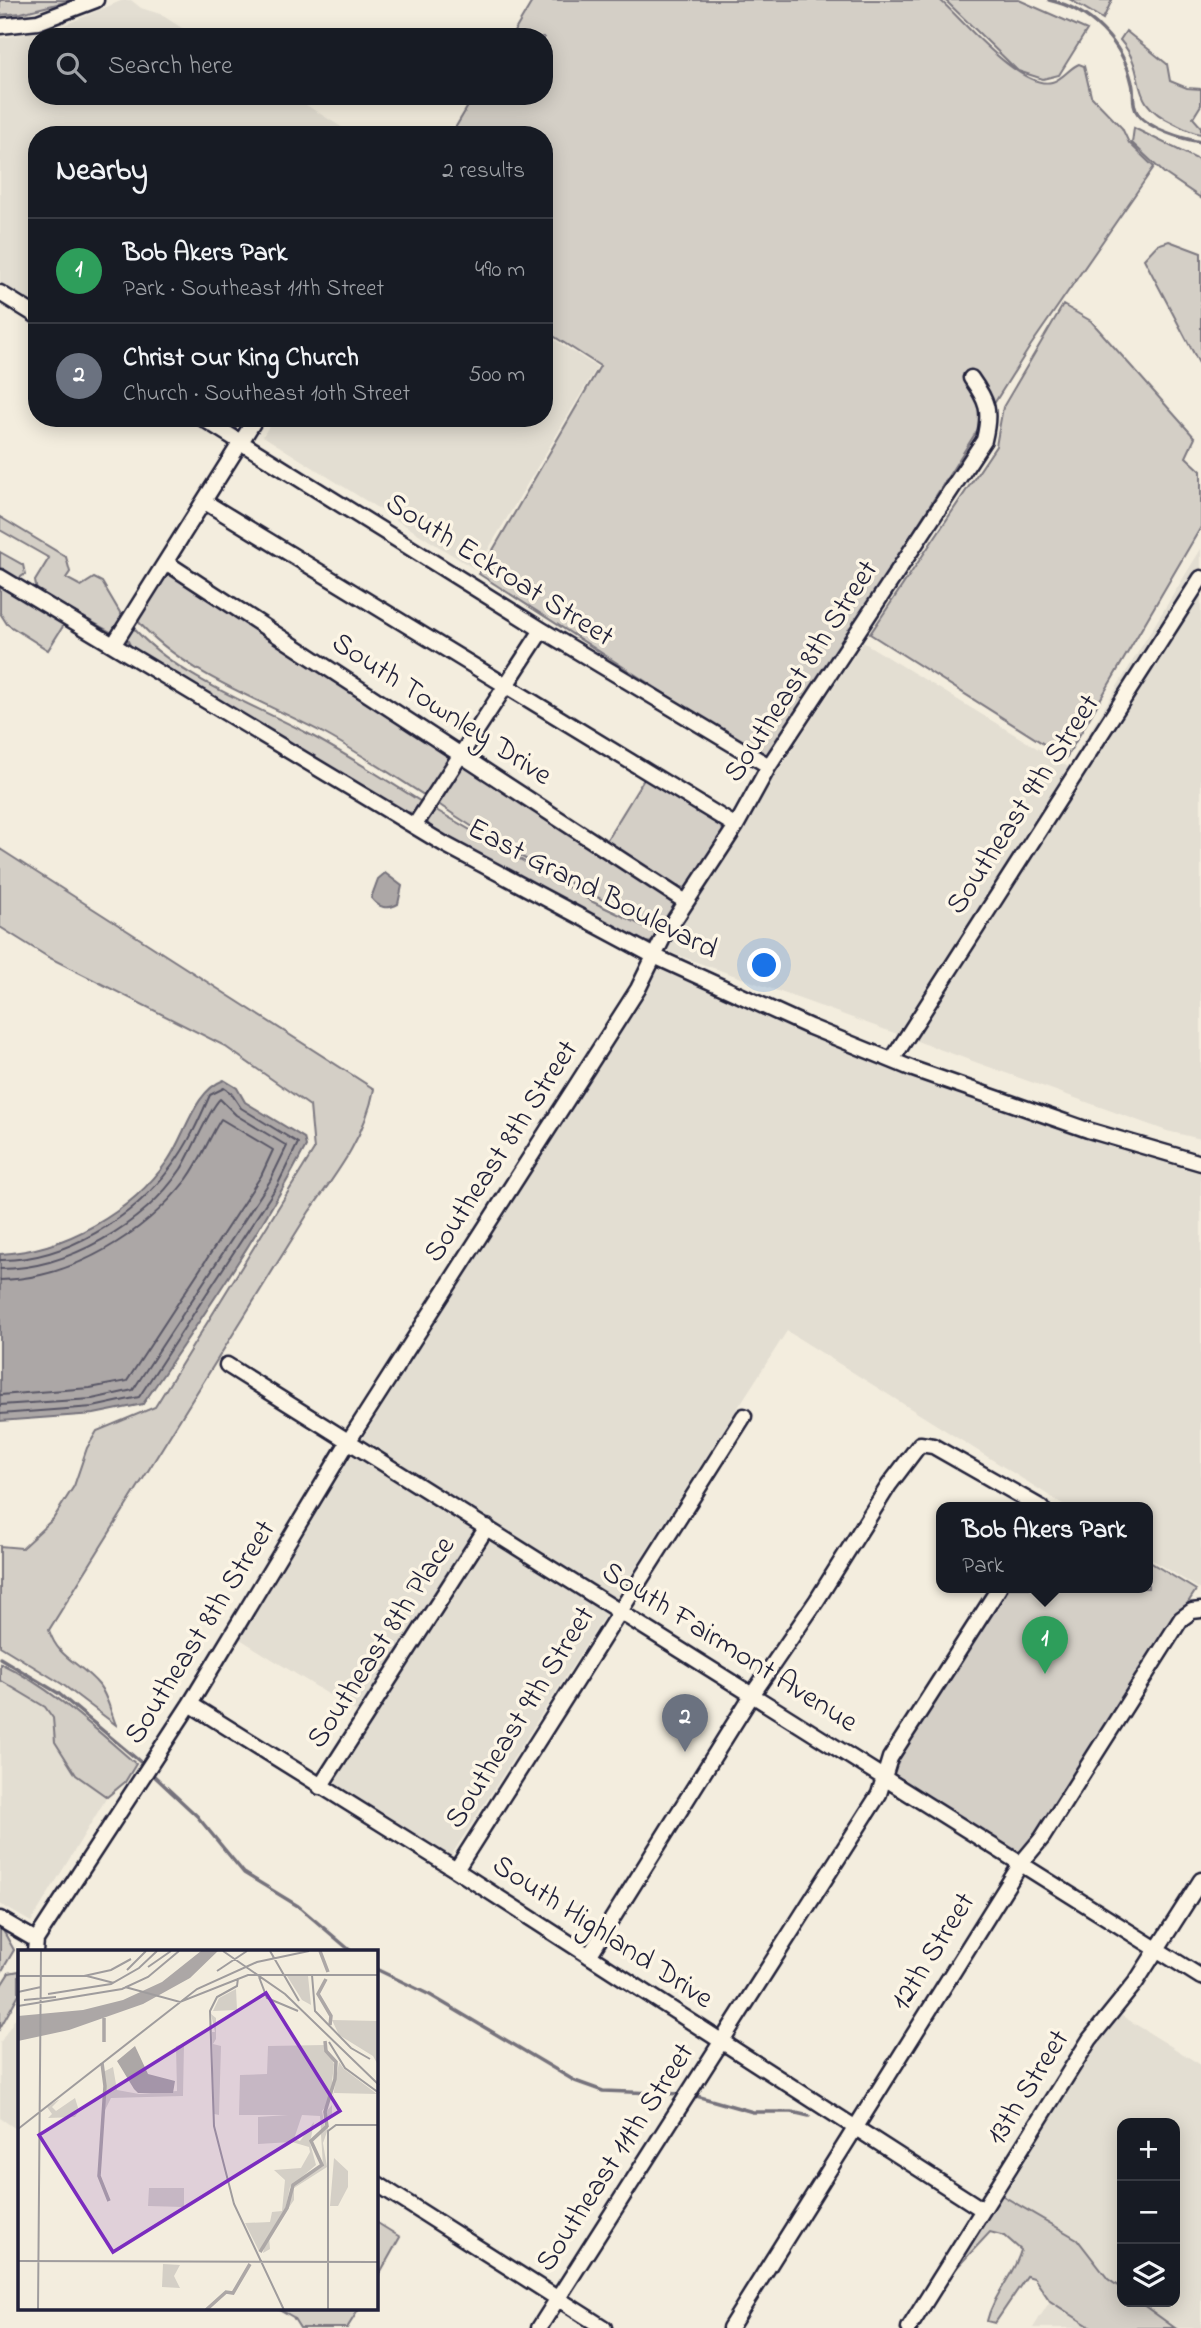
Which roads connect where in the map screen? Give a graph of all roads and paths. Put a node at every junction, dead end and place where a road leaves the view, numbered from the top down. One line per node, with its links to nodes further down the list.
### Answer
1 (96, 0): 2 (street)
2 (0, 26)
3 (0, 293): 4 (street)
4 (28, 310)
5 (971, 379): 17 (street, Southeast 8th Street)
6 (216, 427): 8 (street, South Eckroat Street)
7 (250, 427): 8 (street)
8 (240, 442): 9 (street); 13 (street, South Eckroat Street)
9 (205, 502): 10 (street); 15 (street)
10 (167, 563): 14 (street); 16 (street, South Townley Drive)
11 (0, 577): 14 (street, East Grand Boulevard)
12 (1201, 578): 22 (street, Southeast 9th Street)
13 (542, 630): 15 (street); 17 (street, South Eckroat Street)
14 (114, 644): 18 (street, East Grand Boulevard)
15 (504, 686): 16 (street); 19 (street)
16 (461, 754): 18 (street); 20 (street, South Townley Drive)
17 (769, 766): 19 (street, Southeast 8th Street)
18 (415, 825): 21 (street, East Grand Boulevard)
19 (736, 826): 20 (street, Southeast 8th Street)
20 (685, 902): 21 (street, Southeast 8th Street)
21 (654, 956): 22 (street, East Grand Boulevard); 26 (street, Southeast 8th Street)
22 (892, 1060): 23 (street, East Grand Boulevard)
23 (1201, 1163)
24 (227, 1365): 26 (street, South Fairmont Avenue)
25 (744, 1416): 30 (street, Southeast 9th Street)
26 (348, 1441): 28 (street, South Fairmont Avenue); 33 (street, Southeast 8th Street)
27 (1031, 1502): 32 (street)
28 (487, 1527): 30 (street, South Fairmont Avenue); 35 (street, Southeast 8th Place)
29 (996, 1593): 34 (street, Southeast 11th Street)
30 (620, 1610): 32 (street, South Fairmont Avenue); 37 (street, Southeast 9th Street)
31 (1196, 1611): 36 (street, 12th Street)
32 (752, 1695): 34 (street, South Fairmont Avenue); 42 (street)
33 (190, 1704): 35 (street, South Highland Drive); 40 (street, Southeast 8th Street)
34 (884, 1776): 36 (street, South Fairmont Avenue); 44 (street, Southeast 11th Street)
35 (320, 1787): 37 (street, South Highland Drive)
36 (1022, 1862): 41 (street, South Fairmont Avenue); 45 (street, 12th Street)
37 (456, 1870): 42 (street, South Highland Drive)
38 (1201, 1880): 41 (street, 13th Street)
39 (0, 1919): 40 (street)
40 (35, 1946)
41 (1158, 1950): 43 (street, South Fairmont Avenue); 47 (street, 13th Street)
42 (589, 1956): 44 (street, South Highland Drive)
43 (1201, 1977)
44 (722, 2042): 45 (street, South Highland Drive); 48 (street, Southeast 11th Street)
45 (857, 2129): 47 (street, South Highland Drive); 51 (street, 12th Street)
46 (378, 2184): 48 (street)
47 (983, 2210): 52 (street, 13th Street)
48 (558, 2297): 49 (street, Southeast 11th Street); 50 (street)
49 (539, 2328)
50 (604, 2328)
51 (730, 2328)
52 (909, 2328)

